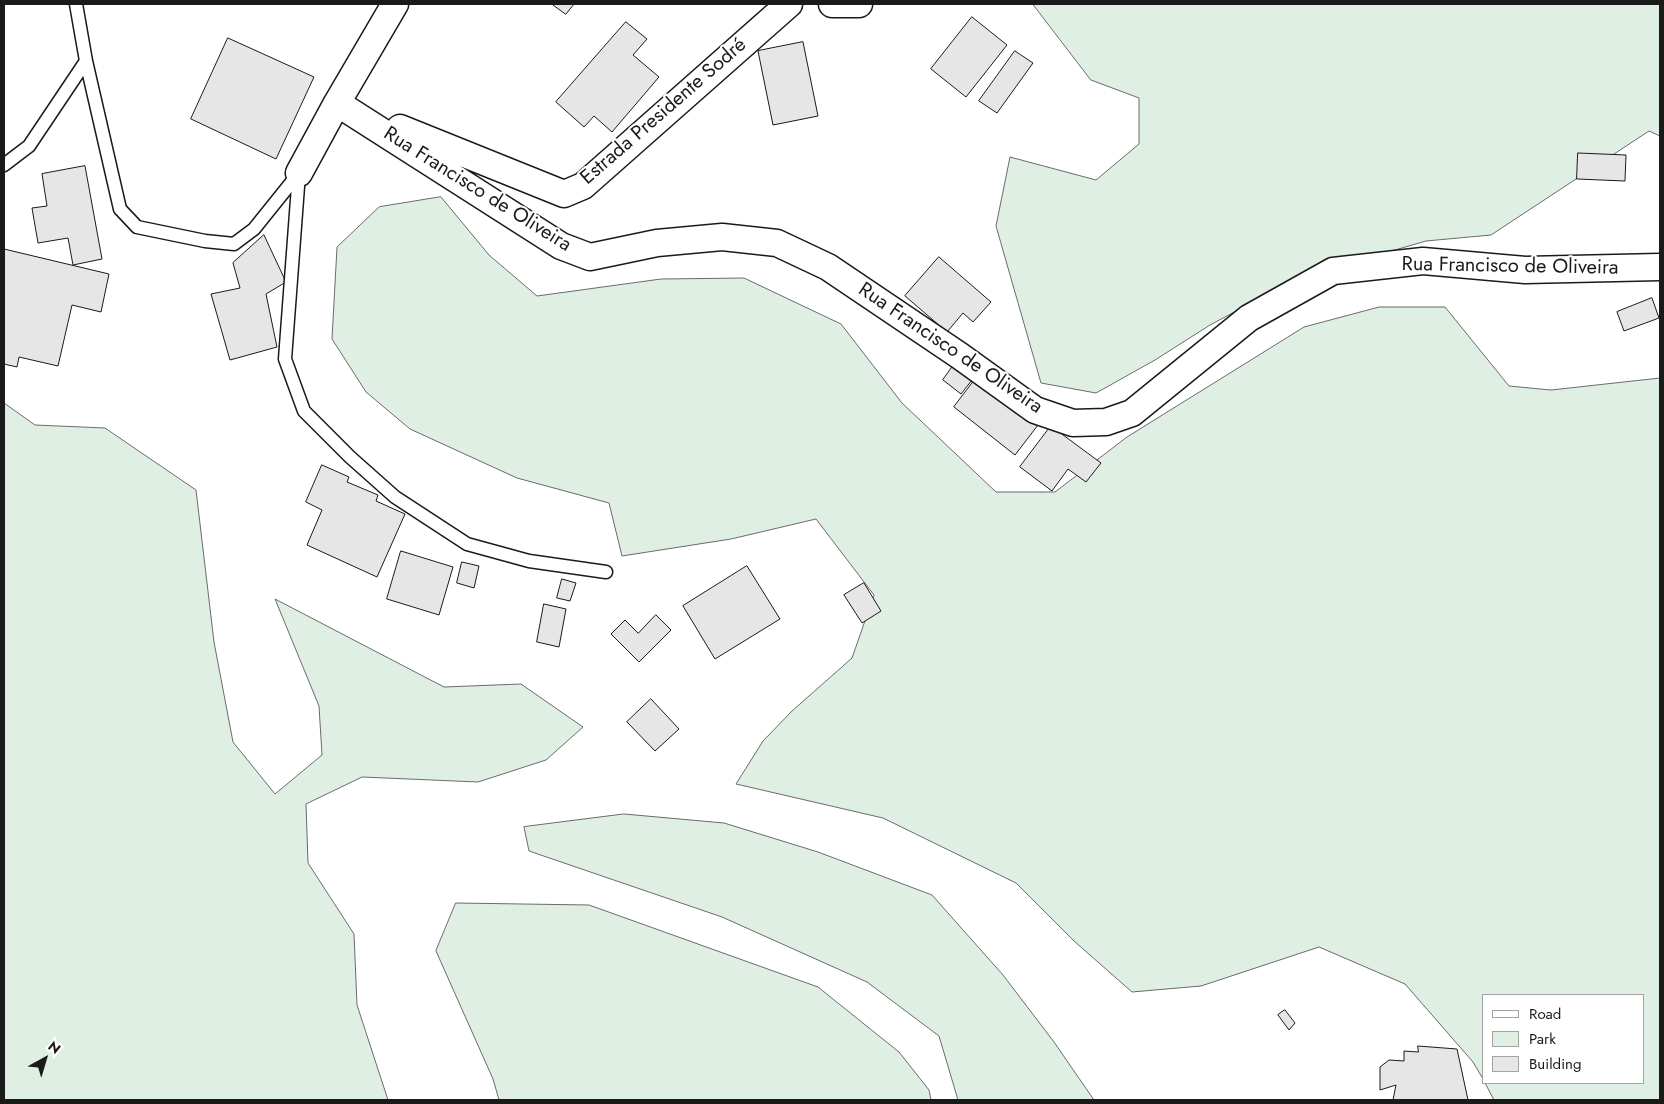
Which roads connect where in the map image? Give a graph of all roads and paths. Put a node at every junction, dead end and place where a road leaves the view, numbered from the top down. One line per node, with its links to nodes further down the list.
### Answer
1 (76, 4): 6 (lane)
2 (395, 4): 7 (street)
3 (789, 4): 7 (street, Estrada Presidente Sodré)
4 (832, 4): 5 (street)
5 (859, 4)
6 (86, 61): 8 (lane); 9 (lane)
7 (336, 103): 9 (street); 10 (street, Rua Francisco de Oliveira)
8 (4, 165)
9 (300, 174): 11 (lane)
10 (1660, 267)
11 (606, 572)

